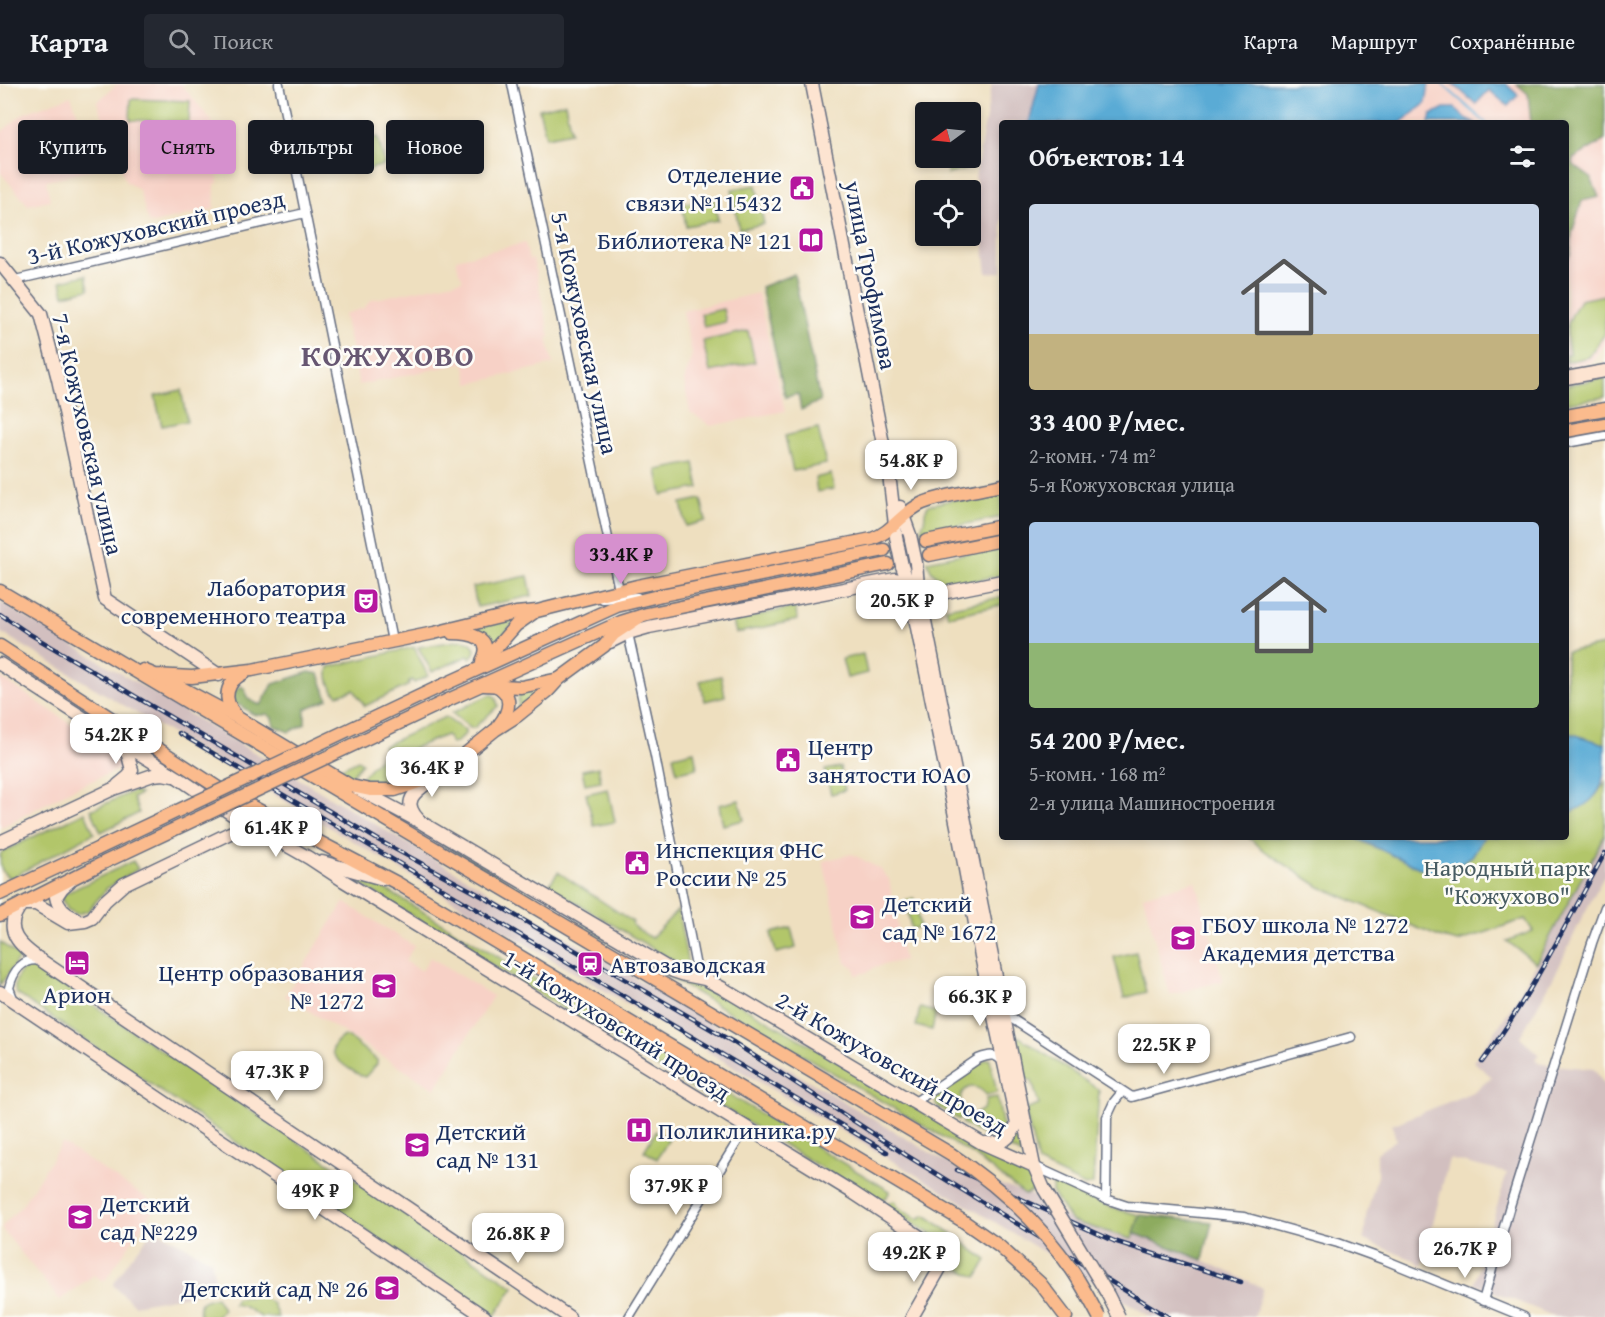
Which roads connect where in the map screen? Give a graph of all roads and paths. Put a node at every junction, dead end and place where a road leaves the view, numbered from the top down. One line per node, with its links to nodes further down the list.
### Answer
1 (279, 84): 4 (street)
2 (512, 84): 25 (street, 5-я Кожуховская улица)
3 (812, 84): 16 (main road, улица Трофимова)
4 (305, 213): 6 (street, 3-й Кожуховский проезд); 34 (street)
5 (0, 263): 6 (main road, 7-я Кожуховская улица)
6 (15, 280): 43 (main road, 7-я Кожуховская улица)
7 (1605, 371): 8 (main road)
8 (1569, 377)
9 (1605, 409): 10 (main road)
10 (1569, 415)
11 (1605, 424): 12 (main road)
12 (1569, 430)
13 (1605, 436): 14 (street)
14 (1569, 442)
15 (999, 486): 16 (main road)
16 (899, 520): 24 (main road, улица Трофимова, bridge); 24 (main road, улица Трофимова, bridge); 25 (main road)
17 (999, 527): 18 (main road)
18 (926, 541)
19 (999, 541): 21 (main road)
20 (884, 550): 27 (main road)
21 (929, 555)
22 (888, 564): 30 (main road)
23 (999, 582): 24 (main road)
24 (913, 585): 32 (main road); 74 (main road, улица Трофимова); 75 (main road, улица Трофимова)
25 (619, 590): 28 (main road)
26 (0, 591): 38 (main road)
27 (662, 595): 28 (street); 40 (main road)
28 (583, 600): 29 (main road)
29 (537, 611): 31 (main road); 40 (main road)
30 (641, 616): 33 (main road); 35 (main road)
31 (434, 633): 34 (main road); 40 (main road)
32 (628, 633): 33 (main road); 37 (main road); 71 (street)
33 (614, 634): 35 (main road); 37 (main road)
34 (392, 641): 41 (main road)
35 (574, 642): 46 (main road)
36 (0, 646): 62 (main road)
37 (604, 646): 44 (main road)
38 (109, 656): 42 (main road); 92 (main road, bridge)
39 (0, 664): 49 (main road, 1-й Кожуховский проезд)
40 (479, 668): 63 (main road, bridge)
41 (252, 670): 43 (main road); 47 (main road)
42 (155, 675): 43 (main road); 47 (main road, 2-й Кожуховский проезд)
43 (219, 675)
44 (559, 679): 45 (main road); 48 (main road)
45 (494, 684): 46 (main road); 48 (main road)
46 (475, 687): 60 (main road, bridge)
47 (238, 718): 52 (main road, 2-й Кожуховский проезд)
48 (495, 730): 50 (main road)
49 (118, 741): 51 (main road, 1-й Кожуховский проезд); 53 (main road)
50 (439, 775): 52 (main road); 55 (main road)
51 (177, 777): 53 (main road); 54 (main road, 1-й Кожуховский проезд)
52 (351, 786): 55 (main road, 2-й Кожуховский проезд)
53 (113, 789): 58 (main road)
54 (233, 815): 56 (main road, 1-й Кожуховский проезд); 57 (main road)
55 (422, 823): 71 (main road, 2-й Кожуховский проезд)
56 (258, 831): 57 (main road); 59 (main road, 1-й Кожуховский проезд)
57 (230, 833): 68 (main road)
58 (0, 842)
59 (309, 858): 62 (main road); 80 (main road, 1-й Кожуховский проезд)
60 (72, 880): 65 (main road); 68 (main road)
61 (0, 882): 63 (main road)
62 (397, 883): 91 (main road)
63 (20, 885): 64 (main road)
64 (0, 894)
65 (22, 904): 67 (main road); 68 (main road); 70 (main road)
66 (1605, 907): 69 (street)
67 (0, 915)
68 (85, 921)
69 (1601, 927): 86 (street)
70 (42, 961): 73 (street); 88 (main road)
71 (699, 977): 79 (main road, 2-й Кожуховский проезд)
72 (0, 992): 73 (main road)
73 (14, 1001): 87 (main road)
74 (990, 1004): 75 (street); 77 (main road, улица Трофимова)
75 (1003, 1012): 78 (street); 82 (main road, улица Трофимова)
76 (1351, 1037): 78 (street)
77 (1003, 1063): 79 (street); 81 (main road, улица Трофимова)
78 (1122, 1092): 85 (street)
79 (915, 1102): 81 (main road, 2-й Кожуховский проезд)
80 (746, 1129): 89 (street); 90 (main road, 1-й Кожуховский проезд)
81 (982, 1143): 82 (main road, 2-й Кожуховский проезд)
82 (1034, 1166): 83 (street, 2-й Кожуховский проезд); 84 (main road, улица Трофимова)
83 (1055, 1175): 84 (street); 85 (street, 2-й Кожуховский проезд)
84 (1044, 1189): 93 (main road, улица Трофимова, bridge)
85 (1106, 1199): 86 (street, 2-й Кожуховский проезд)
86 (1483, 1301): 94 (street, 2-й Кожуховский проезд)
87 (485, 1317)
88 (569, 1317)
89 (629, 1317)
90 (912, 1317)
91 (1066, 1317)
92 (1099, 1317)
93 (1119, 1317)
94 (1524, 1317)

